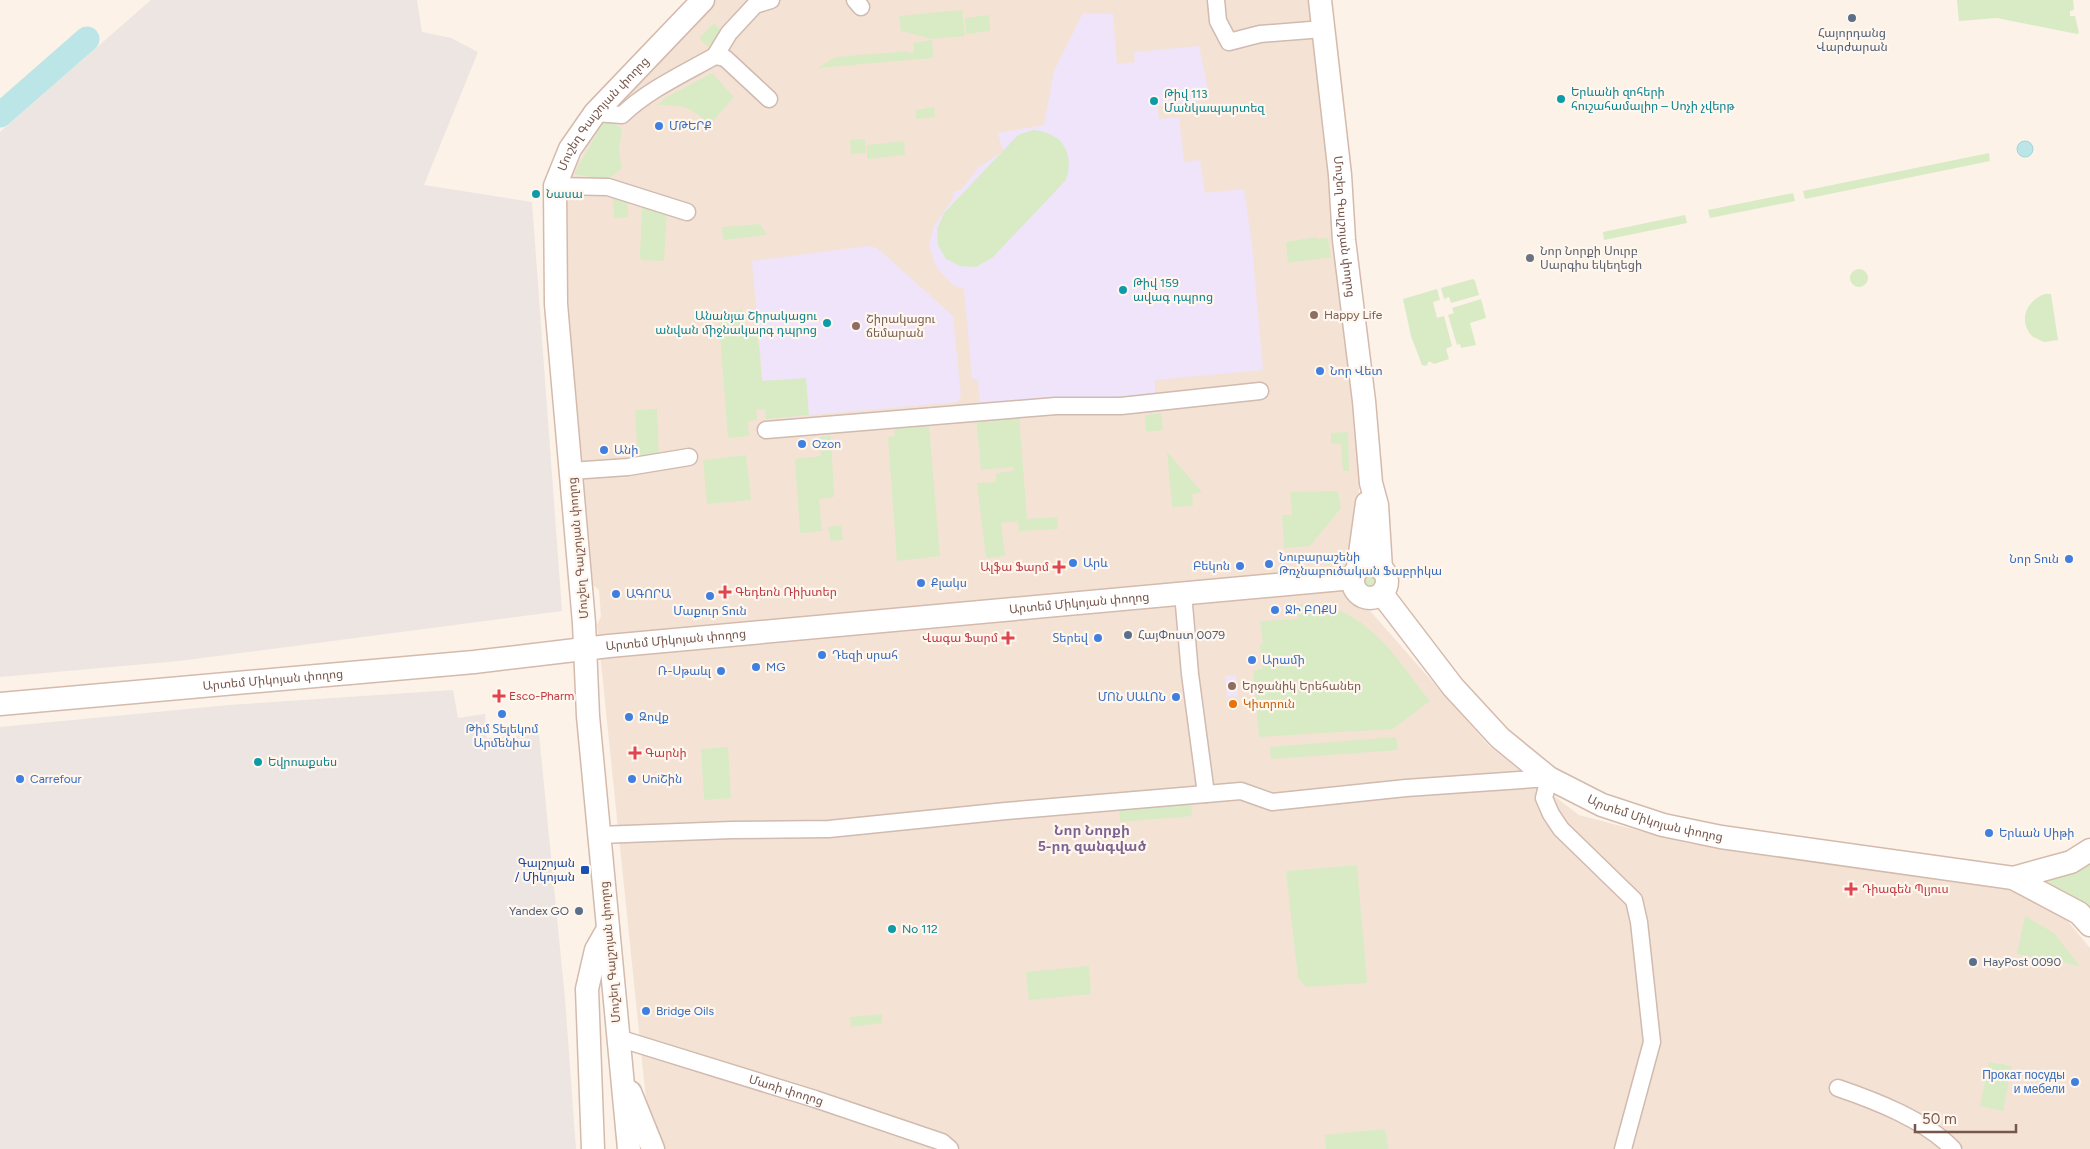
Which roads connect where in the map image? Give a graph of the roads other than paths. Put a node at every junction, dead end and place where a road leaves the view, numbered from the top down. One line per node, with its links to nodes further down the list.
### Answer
1 (703, 0): 8 (main road, Մուշեղ Գալշոյան փողոց)
2 (771, 0): 6 (street)
3 (1216, 0): 5 (street)
4 (1320, 0): 5 (main road, Մուշեղ Գալշոյան փողոց)
5 (1322, 29): 15 (main road, Մուշեղ Գալշոյան փողոց)
6 (715, 56): 7 (street); 8 (street)
7 (768, 99)
8 (595, 114): 9 (main road, Մուշեղ Գալշոյան փողոց)
9 (555, 186): 10 (street); 14 (main road, Մուշեղ Գալշոյան փողոց)
10 (687, 212)
11 (1260, 391): 12 (street)
12 (766, 430)
13 (689, 456): 14 (street)
14 (571, 471): 20 (main road, Մուշեղ Գալշոյան փողոց)
15 (1371, 483): 16 (main road, Մուշեղ Գալշոյան փողոց); 17 (main road, Մուշեղ Գալշոյան փողոց)
16 (1381, 569): 17 (main road); 19 (main road)
17 (1355, 573): 18 (main road, Արտեմ Միկոյան փողոց); 19 (main road)
18 (1183, 593): 20 (main road, Արտեմ Միկոյան փողոց); 23 (street)
19 (1382, 594): 22 (main road, Արտեմ Միկոյան փողոց)
20 (585, 649): 21 (main road, Արտեմ Միկոյան փողոց); 24 (main road, Մուշեղ Գալշոյան փողոց)
21 (0, 704)
22 (1550, 778): 23 (street); 26 (main road, Արտեմ Միկոյան փողոց); 36 (street)
23 (1206, 794): 24 (street)
24 (599, 835): 28 (main road, Մուշեղ Գալշոյան փողոց)
25 (2090, 850): 26 (main road, Արտեմ Միկոյան փողոց)
26 (2014, 878): 27 (main road, Արտեմ Միկոյան փողոց)
27 (2090, 925)
28 (608, 929): 29 (main road, Մուշեղ Գալշոյան փողոց); 32 (main road)
29 (618, 1038): 30 (main road, Մուշեղ Գալշոյան փողոց); 35 (street, Մառի փողոց)
30 (621, 1070): 33 (main road, Մուշեղ Գալշոյան փողոց); 34 (main road)
31 (1838, 1088): 37 (street)
32 (593, 1149)
33 (629, 1149)
34 (653, 1149)
35 (950, 1149)
36 (1623, 1149)
37 (1952, 1149)

